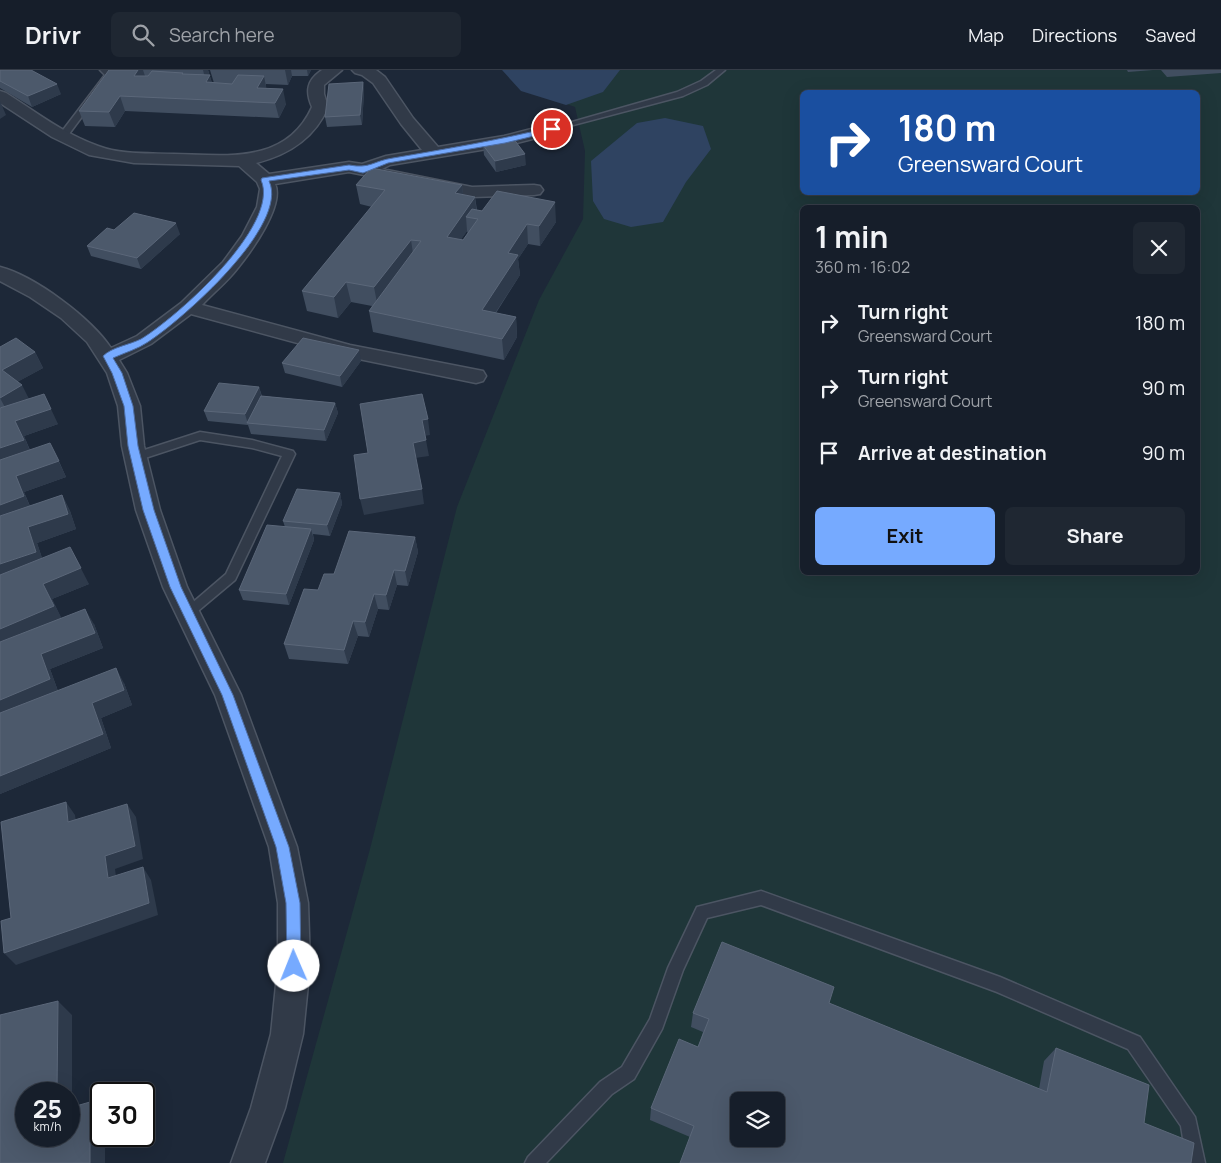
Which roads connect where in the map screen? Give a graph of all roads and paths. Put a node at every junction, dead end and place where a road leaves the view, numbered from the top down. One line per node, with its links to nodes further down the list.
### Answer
1 (104, 70): 7 (lane)
2 (334, 70): 9 (street)
3 (360, 70): 8 (street)
4 (721, 70): 6 (lane)
5 (0, 96): 7 (street)
6 (562, 126): 8 (street)
7 (63, 136): 9 (street)
8 (433, 152): 10 (street)
9 (243, 161): 11 (street)
10 (363, 170): 11 (street); 12 (street)
11 (265, 180): 14 (street)
12 (534, 190)
13 (0, 274): 15 (street)
14 (188, 307): 15 (street); 16 (street)
15 (108, 356): 17 (street)
16 (476, 376)
17 (136, 457): 18 (street); 18 (lane)
18 (188, 613): 19 (street)
19 (248, 1163)
20 (534, 1163): 21 (lane)
21 (1196, 1163)

